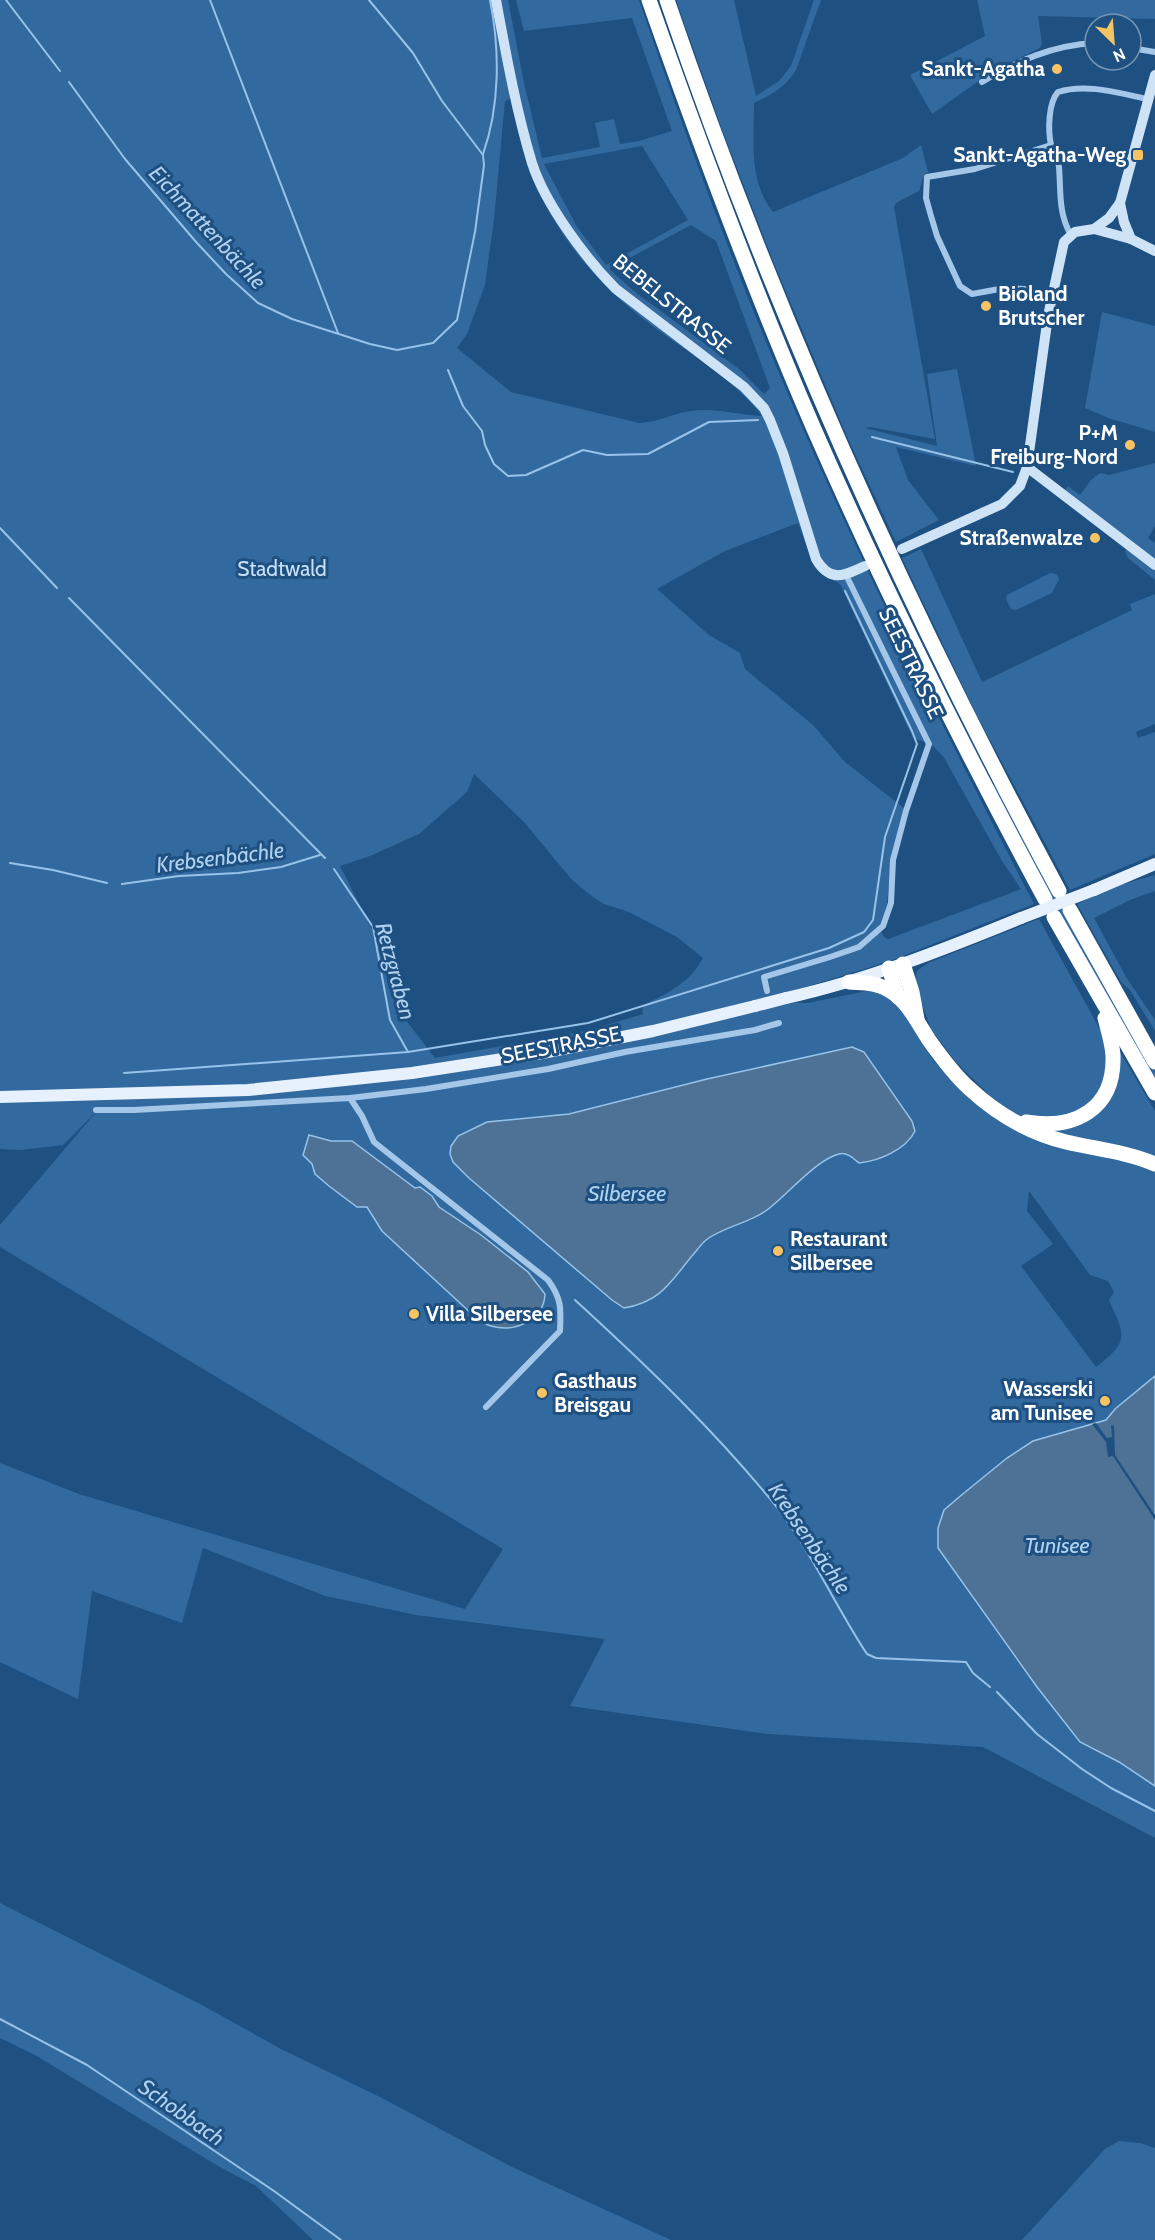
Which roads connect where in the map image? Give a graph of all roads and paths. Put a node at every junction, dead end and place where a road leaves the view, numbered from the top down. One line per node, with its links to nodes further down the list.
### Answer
1 (496, 0): 21 (street, BEBELSTRASSE)
2 (649, 0): 24 (highway)
3 (667, 0): 23 (highway)
4 (1083, 45): 6 (street)
5 (1155, 75): 7 (street)
6 (982, 82)
7 (1147, 99): 8 (street); 9 (street)
8 (1051, 145): 11 (street); 14 (street)
9 (1120, 203): 10 (street); 12 (street)
10 (1094, 229): 11 (street); 12 (street)
11 (1071, 235): 14 (street)
12 (1131, 239): 13 (street)
13 (1155, 251)
14 (1052, 295): 15 (street)
15 (1027, 467): 16 (street); 17 (street)
16 (1041, 479): 17 (street); 19 (street)
17 (1023, 480): 18 (street)
18 (902, 549)
19 (1155, 565)
20 (865, 566): 21 (street)
21 (846, 575): 29 (street, SEESTRASSE)
22 (1155, 864): 27 (main road, bridge)
23 (1059, 891)
24 (1045, 898)
25 (1070, 910): 31 (highway)
26 (1054, 917): 30 (highway)
27 (896, 966): 28 (main road); 32 (highway); 33 (highway)
28 (849, 982): 32 (highway); 38 (main road, bridge)
29 (768, 991)
30 (1098, 996): 37 (highway); 41 (highway)
31 (1118, 996): 35 (highway); 36 (highway)
32 (898, 997): 33 (highway)
33 (917, 1019): 41 (highway)
34 (779, 1023): 39 (street, SEESTRASSE)
35 (1155, 1037)
36 (1155, 1062)
37 (1155, 1093)
38 (0, 1097)
39 (350, 1098): 40 (street, SEESTRASSE); 43 (street)
40 (96, 1110)
41 (1014, 1120): 42 (highway)
42 (1155, 1164)
43 (486, 1407)

